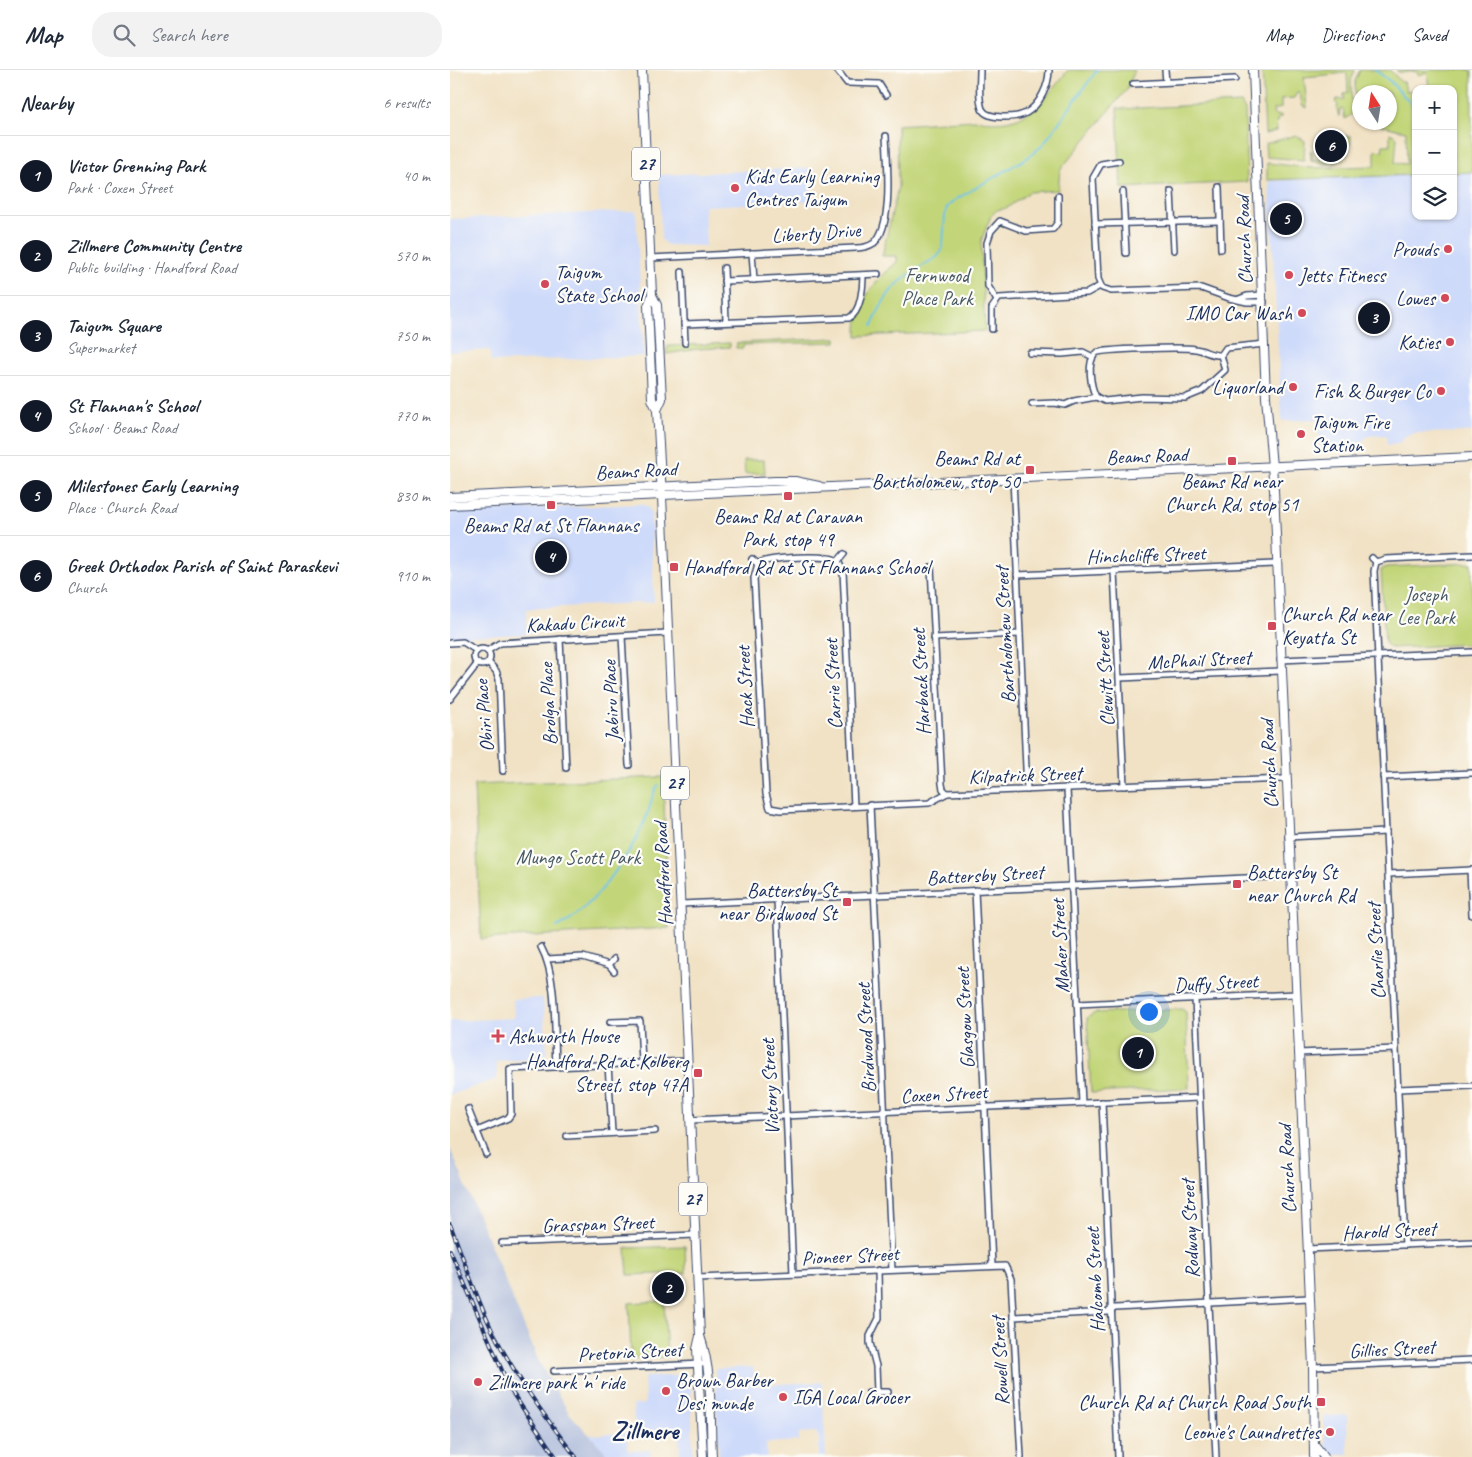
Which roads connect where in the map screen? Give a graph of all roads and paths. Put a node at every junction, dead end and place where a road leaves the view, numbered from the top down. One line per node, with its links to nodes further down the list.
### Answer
1 (642, 70): 25 (main road, Handford Road / 27)
2 (837, 70): 10 (street)
3 (980, 70): 4 (street)
4 (1049, 70)
5 (1165, 70): 8 (street)
6 (1253, 70): 34 (main road, Church Road)
7 (1235, 79): 8 (street)
8 (1166, 82): 9 (street)
9 (1133, 84)
10 (886, 95)
11 (886, 136): 23 (street, Liberty Drive)
12 (1119, 161): 19 (street)
13 (1219, 187): 17 (street)
14 (1171, 191): 18 (street)
15 (1123, 192): 20 (street)
16 (1058, 196): 33 (street)
17 (1220, 221): 18 (street); 21 (street)
18 (1172, 223): 20 (street); 22 (street)
19 (1095, 224): 20 (street); 32 (street)
20 (1124, 224): 24 (street)
21 (1221, 249)
22 (1174, 250)
23 (752, 253): 25 (street, Liberty Drive); 30 (street)
24 (1126, 253)
25 (650, 258): 48 (main road, Handford Road / 27)
26 (724, 268): 31 (street)
27 (682, 272): 36 (street)
28 (863, 274): 29 (street); 30 (street); 35 (street)
29 (878, 274)
30 (754, 280): 31 (street)
31 (724, 281): 35 (street)
32 (1100, 286): 33 (street); 34 (street)
33 (996, 299): 37 (street)
34 (1263, 299): 39 (main road, Church Road)
35 (726, 321): 36 (street)
36 (684, 324): 38 (street)
37 (992, 329)
38 (685, 343)
39 (1266, 344): 41 (street); 46 (main road, Church Road)
40 (1030, 353): 42 (street)
41 (1221, 355): 42 (street); 43 (street)
42 (1093, 356): 43 (street)
43 (1096, 397): 44 (street)
44 (1032, 404)
45 (1472, 457): 46 (main road, Beams Road)
46 (1271, 468): 47 (main road, Beams Road); 60 (main road, Church Road)
47 (1012, 478): 49 (main road, Beams Road); 63 (street, Bartholomew Street)
48 (661, 486): 49 (main road, Beams Road); 50 (main road, Handford Road / 27); 51 (main road, Beams Road)
49 (823, 487): 50 (main road, Beams Road)
50 (662, 496): 52 (main road, Beams Road); 64 (main road, Handford Road / 27)
51 (450, 497)
52 (450, 505)
53 (844, 554): 57 (street)
54 (1472, 555): 58 (street)
55 (1372, 558): 58 (street)
56 (752, 559): 59 (street)
57 (838, 561): 59 (street); 90 (street, Carrie Street)
58 (1376, 562): 73 (street, Charlie Street)
59 (758, 564): 92 (street, Hack Street)
60 (1275, 564): 62 (street, Hinchcliffe Street); 74 (main road, Church Road)
61 (931, 567): 67 (street, Harback Street)
62 (1114, 571): 63 (street, Hinchcliffe Street); 78 (street, Clewitt Street)
63 (1017, 575): 65 (street, Bartholomew Street)
64 (667, 633): 66 (street, Kakadu Circuit); 102 (main road, Handford Road / 27)
65 (1020, 634): 67 (street); 88 (street, Bartholomew Street)
66 (622, 636): 68 (street, Kakadu Circuit); 80 (street, Jabiru Place)
67 (934, 638): 89 (street, Harback Street)
68 (560, 639): 71 (street, Kakadu Circuit); 81 (street, Brolga Place)
69 (450, 643): 70 (street)
70 (477, 651): 71 (street); 76 (street)
71 (487, 651): 75 (street)
72 (1472, 652): 73 (street)
73 (1378, 656): 74 (street); 84 (street, Charlie Street)
74 (1280, 660): 77 (main road, Church Road)
75 (488, 662): 76 (street); 82 (street, Obiri Place)
76 (478, 663): 79 (street)
77 (1280, 671): 78 (street, McPhail Street); 85 (main road, Church Road)
78 (1120, 678): 86 (street, Clewitt Street)
79 (450, 699)
80 (629, 765)
81 (566, 768)
82 (503, 771)
83 (1472, 773): 84 (street)
84 (1383, 777): 93 (street, Charlie Street)
85 (1286, 779): 86 (street, Kilpatrick Street); 94 (main road, Church Road)
86 (1124, 786): 87 (street, Kilpatrick Street)
87 (1068, 789): 88 (street, Kilpatrick Street); 98 (street, Maher Street)
88 (1027, 790): 89 (street, Kilpatrick Street)
89 (947, 793): 91 (street, Kilpatrick Street)
90 (854, 806): 91 (street, Kilpatrick Street); 92 (street, Kilpatrick Street)
91 (870, 806): 100 (street, Birdwood Street)
92 (770, 808)
93 (1386, 832): 94 (street); 96 (street, Charlie Street)
94 (1288, 837): 97 (main road, Church Road)
95 (1471, 870): 96 (street); 103 (street)
96 (1388, 874): 113 (street, Charlie Street)
97 (1290, 876): 98 (street, Battersby Street); 109 (main road, Church Road)
98 (1072, 886): 99 (street, Battersby Street); 111 (street, Maher Street)
99 (974, 890): 100 (street, Battersby Street); 124 (street, Glasgow Street)
100 (874, 895): 101 (street, Battersby Street); 126 (street, Birdwood Street)
101 (777, 899): 102 (street, Battersby Street); 127 (street, Victory Street)
102 (681, 904): 115 (main road, Handford Road / 27)
103 (1472, 915)
104 (541, 947): 105 (street)
105 (547, 958): 107 (street); 118 (street)
106 (614, 959): 107 (street)
107 (609, 964): 108 (street)
108 (614, 971)
109 (1296, 994): 110 (street, Duffy Street); 114 (main road, Church Road)
110 (1195, 999): 111 (street, Duffy Street); 121 (street, Rodway Street)
111 (1077, 1004): 123 (street, Maher Street)
112 (610, 1022): 116 (street)
113 (1396, 1049): 114 (street); 120 (street, Charlie Street)
114 (1298, 1053): 138 (main road, Church Road)
115 (688, 1061): 116 (street); 128 (main road, Handford Road / 27)
116 (642, 1062): 117 (street)
117 (608, 1064): 118 (street); 131 (street)
118 (556, 1067): 129 (street)
119 (1472, 1086): 120 (street)
120 (1398, 1089): 137 (street, Charlie Street)
121 (1199, 1098): 122 (street, Coxen Street); 146 (street, Rodway Street)
122 (1102, 1102): 123 (street, Coxen Street); 147 (street, Halcomb Street)
123 (1082, 1103): 124 (street, Coxen Street)
124 (984, 1108): 126 (street, Coxen Street); 139 (street, Glasgow Street)
125 (468, 1109): 129 (street)
126 (884, 1112): 127 (street, Coxen Street); 142 (street, Birdwood Street)
127 (787, 1116): 128 (street, Coxen Street); 143 (street, Victory Street)
128 (691, 1120): 134 (main road, Handford Road / 27)
129 (477, 1131): 133 (street)
130 (655, 1132): 131 (street)
131 (612, 1134): 132 (street)
132 (567, 1136)
133 (486, 1154)
134 (695, 1235): 136 (street, Grasspan Street); 144 (main road, Handford Road / 27)
135 (1472, 1242): 137 (street, Harold Street)
136 (502, 1243)
137 (1405, 1245): 138 (street, Harold Street)
138 (1307, 1249): 145 (main road, Church Road)
139 (992, 1265): 140 (street, Pioneer Street); 142 (street, Pioneer Street)
140 (1005, 1266): 148 (street, Rowell Street)
141 (878, 1270): 142 (street, Pioneer Street); 143 (street, Pioneer Street); 154 (street)
142 (892, 1270)
143 (793, 1274): 144 (street, Pioneer Street)
144 (697, 1278): 150 (main road, Handford Road / 27)
145 (1309, 1298): 146 (street); 151 (main road, Church Road)
146 (1209, 1303): 147 (street); 161 (street, Rodway Street)
147 (1111, 1310): 148 (street); 160 (street, Halcomb Street)
148 (1013, 1316): 159 (street, Rowell Street)
149 (1472, 1360): 151 (street, Gillies Street)
150 (702, 1364): 152 (street, Pretoria Street); 157 (main road, Handford Road / 27); 158 (main road, Handford Road / 27)
151 (1313, 1367): 156 (main road, Church Road)
152 (554, 1371)
153 (869, 1392): 154 (street)
154 (877, 1392): 155 (street)
155 (888, 1392)
156 (1314, 1444): 162 (main road, Church Road); 163 (main road)
157 (703, 1457)
158 (712, 1457)
159 (1020, 1457)
160 (1118, 1457)
161 (1216, 1457)
162 (1314, 1457)
163 (1324, 1457)

